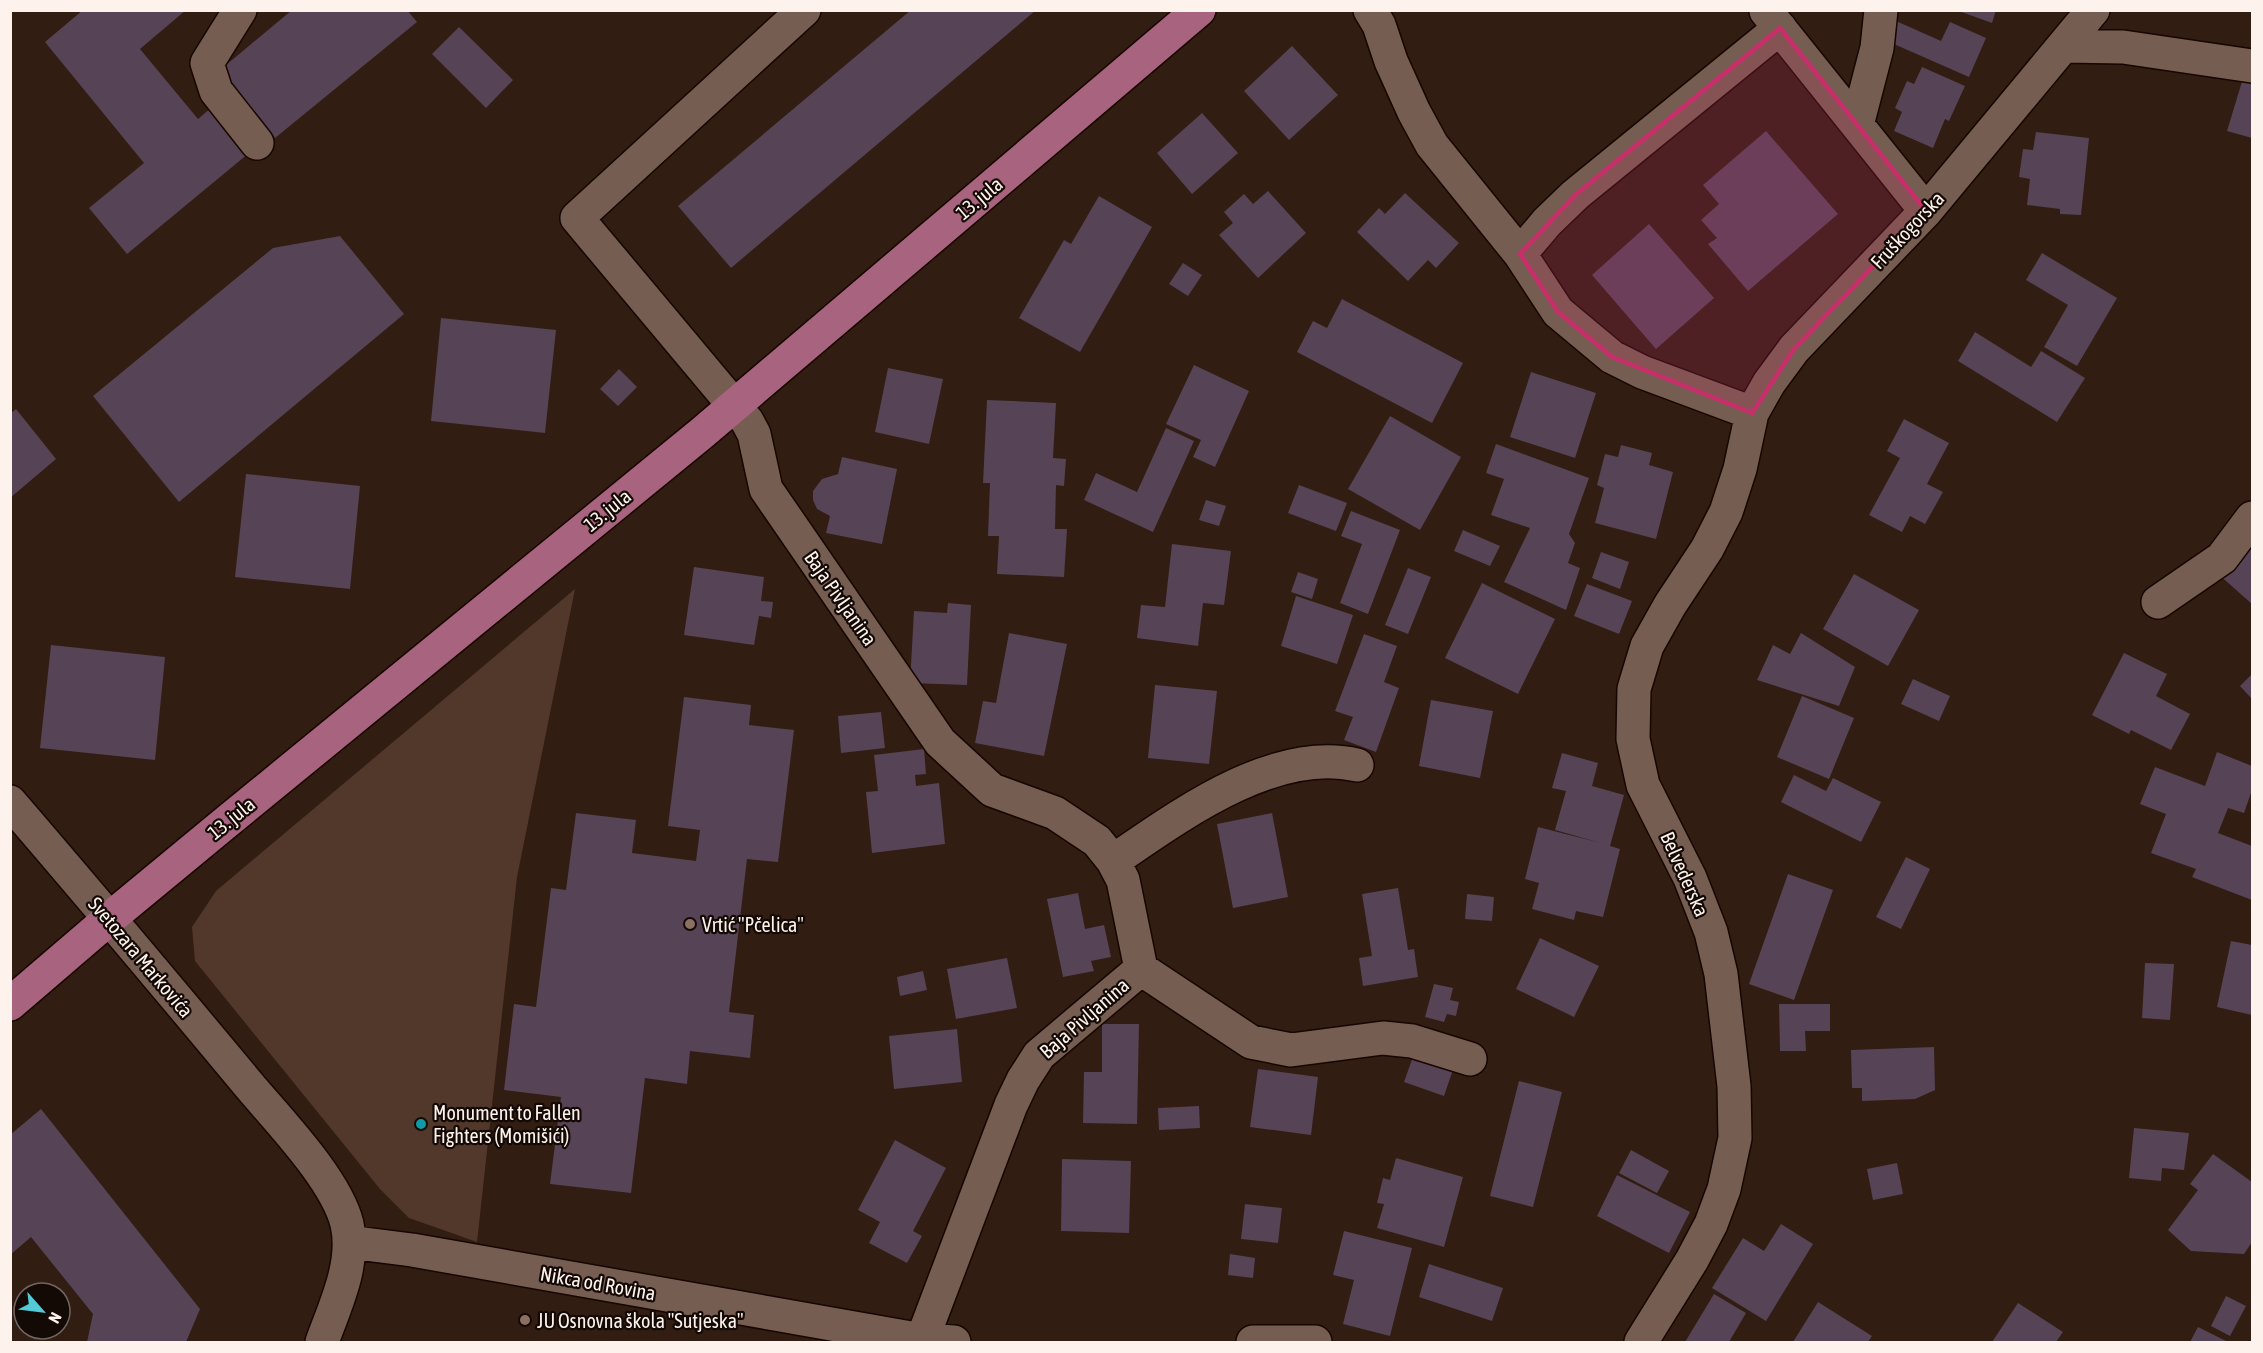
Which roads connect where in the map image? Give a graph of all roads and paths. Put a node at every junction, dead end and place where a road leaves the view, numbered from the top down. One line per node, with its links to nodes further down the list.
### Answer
1 (240, 10): 11 (street)
2 (804, 10): 14 (street, Baja Pivljanina)
3 (1199, 10): 14 (main road, 13. jula)
4 (1370, 10): 13 (street)
5 (1881, 10): 10 (street)
6 (2093, 10): 8 (street, Fruškogorska)
7 (1773, 19): 10 (street); 13 (street)
8 (2064, 46): 9 (street); 12 (street, Fruškogorska)
9 (2253, 66)
10 (1857, 125): 12 (street)
11 (257, 143)
12 (1926, 211): 15 (street, Fruškogorska)
13 (1520, 254): 15 (street)
14 (735, 405): 20 (street, Baja Pivljanina); 21 (main road, 13. jula)
15 (1752, 413): 31 (street, Belvederska)
16 (2253, 518): 17 (street)
17 (2158, 602)
18 (1357, 765): 20 (street)
19 (10, 802): 21 (street, Svetozara Markovića)
20 (1113, 861): 22 (street, Baja Pivljanina)
21 (109, 918): 23 (main road, 13. jula); 25 (street, Svetozara Markovića)
22 (1141, 969): 24 (street); 26 (street, Baja Pivljanina)
23 (10, 1004)
24 (1470, 1059)
25 (349, 1242): 26 (street, Nikca od Rovina); 27 (street)
26 (922, 1340): 28 (street, Nikca od Rovina)
27 (322, 1342)
28 (954, 1342)
29 (1253, 1342): 30 (street)
30 (1315, 1342)
31 (1641, 1342)

